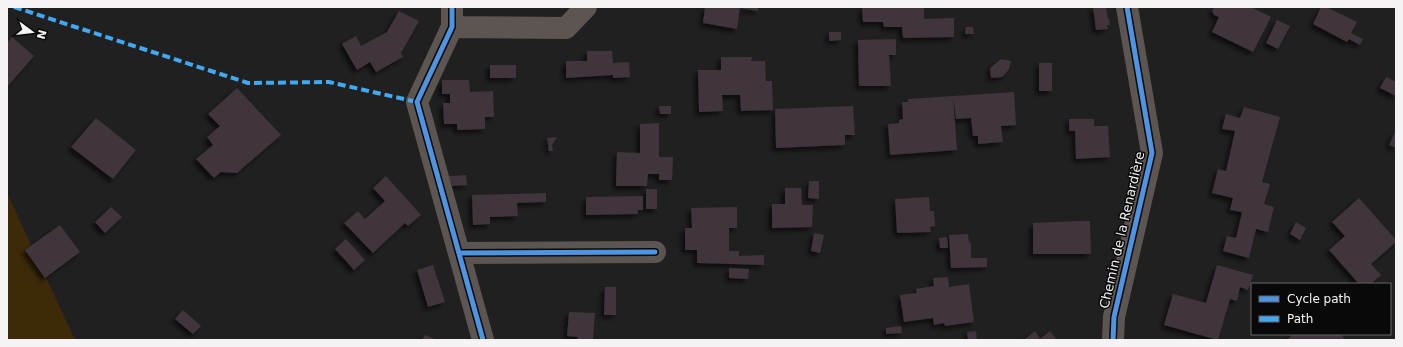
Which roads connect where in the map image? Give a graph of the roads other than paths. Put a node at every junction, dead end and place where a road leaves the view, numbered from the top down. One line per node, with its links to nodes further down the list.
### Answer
1 (586, 7): 3 (street)
2 (1127, 7): 7 (street, Chemin de la Renardière)
3 (452, 17): 5 (street)
4 (655, 252): 5 (street)
5 (459, 253): 6 (street)
6 (483, 340)
7 (1113, 340)

